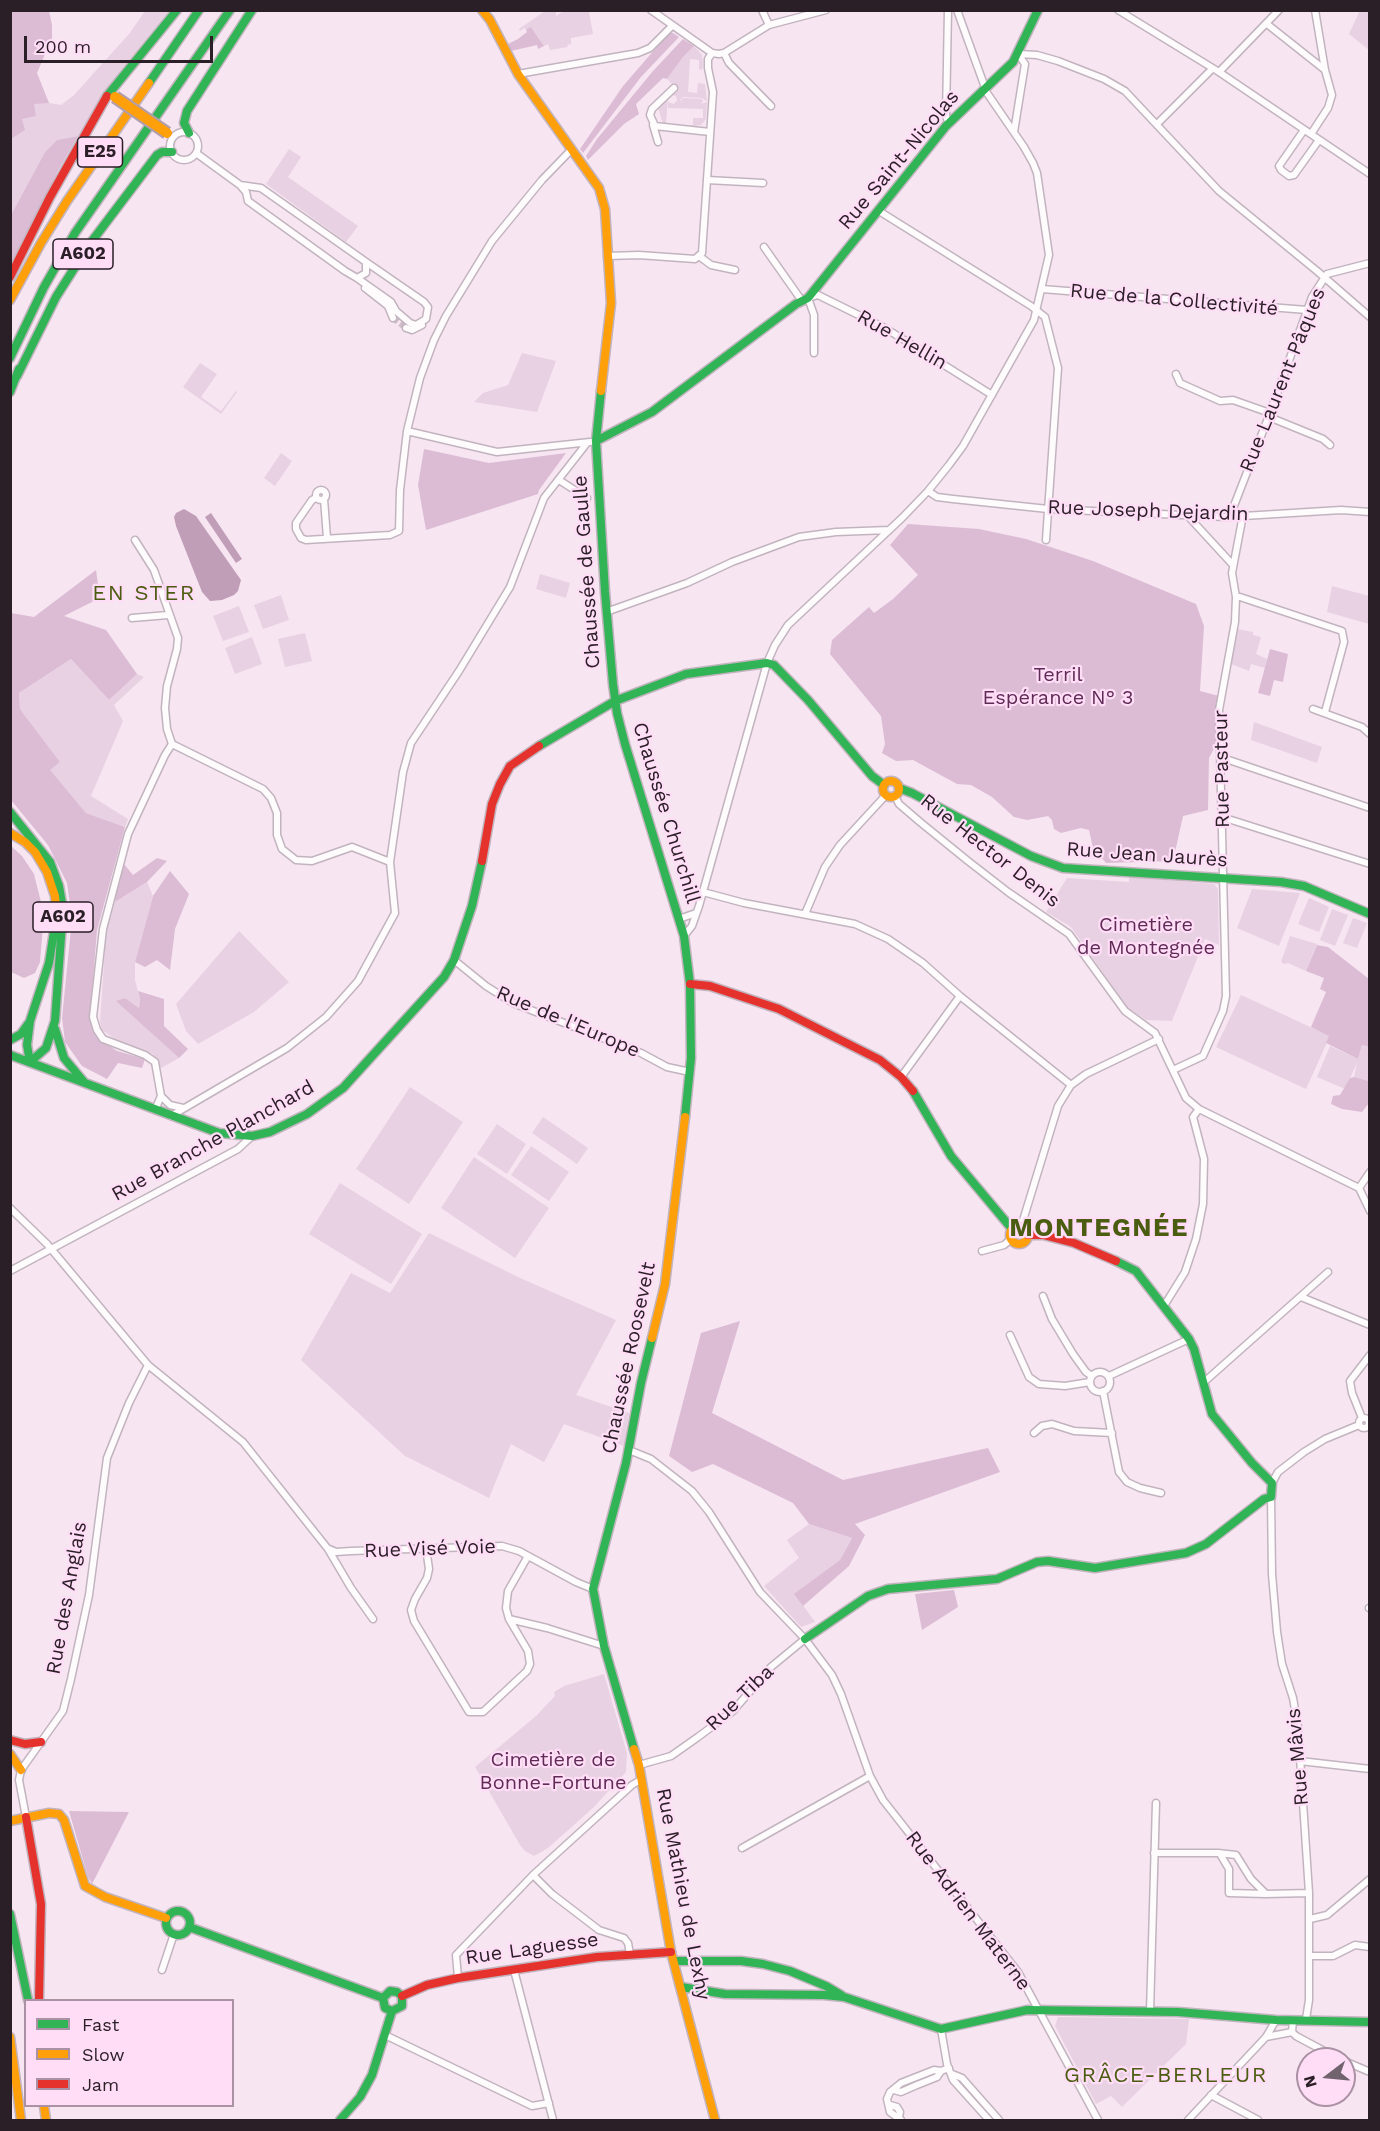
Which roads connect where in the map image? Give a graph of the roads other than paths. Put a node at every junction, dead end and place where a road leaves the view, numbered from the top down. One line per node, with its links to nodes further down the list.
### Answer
1 (177, 10): 27 (main road, A602)
2 (199, 10): 60 (main road, E25)
3 (230, 10): 57 (main road, E25)
4 (252, 10): 35 (main road)
5 (482, 10): 24 (main road, Chaussée de Gaulle)
6 (651, 10): 17 (street)
7 (762, 10): 16 (street)
8 (826, 10): 16 (street)
9 (948, 10): 30 (street)
10 (957, 10): 26 (street)
11 (1038, 10): 20 (main road, Rue Saint-Nicolas)
12 (1118, 10): 21 (street)
13 (1279, 10): 15 (street)
14 (1315, 10): 22 (street)
15 (1267, 24): 22 (street); 23 (street)
16 (770, 25): 19 (street)
17 (675, 27): 18 (street); 24 (street)
18 (712, 53): 19 (street); 33 (street)
19 (724, 53): 28 (street)
20 (1018, 54): 26 (main road, Rue Saint-Nicolas); 31 (street); 34 (street)
21 (1212, 69): 23 (street); 31 (street)
22 (1325, 70): 36 (street)
23 (1218, 72): 32 (street)
24 (518, 74): 40 (main road, Chaussée de Gaulle)
25 (674, 88): 29 (street)
26 (985, 88): 30 (main road, Rue Saint-Nicolas); 34 (street)
27 (112, 95): 37 (main road, bridge); 54 (main road, A602)
28 (771, 106)
29 (653, 124): 33 (street); 39 (street)
30 (949, 124): 47 (main road, Rue Saint-Nicolas)
31 (1157, 124): 55 (street)
32 (1304, 130): 36 (street); 38 (street)
33 (710, 132): 44 (street)
34 (1014, 132): 58 (street)
35 (189, 133): 37 (street); 42 (street)
36 (1311, 134): 38 (street)
37 (170, 135): 41 (street)
38 (1319, 140): 43 (street)
39 (658, 142)
40 (572, 149): 49 (main road, Chaussée de Gaulle); 74 (street)
41 (172, 152): 42 (street); 70 (main road, A602)
42 (196, 153): 46 (street)
43 (1370, 174)
44 (707, 180): 45 (street); 50 (street)
45 (763, 183)
46 (240, 185): 51 (street); 56 (street)
47 (879, 211): 59 (main road, Rue Saint-Nicolas); 62 (street)
48 (765, 247): 59 (street)
49 (607, 256): 50 (street); 75 (main road, Chaussée de Gaulle)
50 (699, 256): 53 (street)
51 (366, 262): 56 (street); 65 (street)
52 (1370, 263): 55 (street)
53 (735, 270)
54 (10, 277)
55 (1324, 277): 61 (street, Rue Laurent Pâques); 63 (street)
56 (359, 280): 64 (street); 65 (street)
57 (44, 287): 68 (main road, E25); 70 (main road)
58 (1042, 289): 61 (street, Rue de la Collectivité); 62 (street)
59 (805, 299): 67 (street); 72 (street, Rue Hellin); 75 (main road, Rue Saint-Nicolas)
60 (10, 300)
61 (1307, 310): 73 (street, Rue Laurent Pâques)
62 (1036, 311): 72 (street); 80 (street)
63 (1370, 317)
64 (393, 318)
65 (424, 321): 66 (street)
66 (406, 328)
67 (814, 353)
68 (10, 358)
69 (1176, 375): 73 (street)
70 (17, 376): 71 (main road, A602)
71 (10, 392)
72 (992, 395): 78 (street)
73 (1269, 415): 76 (street); 84 (street, Rue Laurent Pâques)
74 (407, 431): 75 (street); 86 (street)
75 (592, 442): 77 (street); 91 (main road, Chaussée de Gaulle)
76 (1330, 445)
77 (559, 480): 79 (street); 106 (street)
78 (928, 491): 80 (street, Rue Joseph Dejardin); 85 (street)
79 (587, 498)
80 (1048, 509): 82 (street, Rue Joseph Dejardin); 88 (street)
81 (1370, 512): 83 (street, Rue Joseph Dejardin)
82 (1187, 515): 84 (street, Rue Joseph Dejardin); 89 (street)
83 (1243, 515): 84 (street, Rue Joseph Dejardin); 89 (street, Rue Pasteur)
84 (1230, 516)
85 (889, 530): 91 (street); 94 (street)
86 (327, 538): 86 (street)
87 (135, 540): 92 (street)
88 (1046, 540)
89 (1233, 565): 90 (street, Rue Pasteur)
90 (1236, 597): 97 (street); 100 (street, Rue Pasteur)
91 (606, 612): 95 (main road, Chaussée de Gaulle)
92 (168, 615): 93 (street); 99 (street)
93 (132, 618)
94 (768, 663): 95 (main road, Rue Branche Planchard); 101 (main road, Rue Hector Denis); 109 (street)
95 (615, 701): 113 (main road, Chaussée Churchill); 115 (main road, Rue Branche Planchard)
96 (1313, 709): 97 (street)
97 (1325, 712): 98 (street)
98 (1370, 734)
99 (172, 744): 106 (street); 129 (street)
100 (1220, 757): 102 (street); 104 (street, Rue Pasteur)
101 (891, 791): 108 (main road, Rue Jean Jaurès); 112 (street); 120 (street, Rue Hector Denis)
102 (1370, 808)
103 (10, 812): 119 (main road, A602)
104 (1222, 817): 107 (street); 108 (street, Rue Pasteur)
105 (10, 833): 118 (main road, A602)
106 (390, 862): 130 (street)
107 (1370, 864)
108 (1224, 879): 110 (main road, Rue Jean Jaurès); 124 (street, Rue Pasteur)
109 (703, 892): 111 (street); 112 (street)
110 (1367, 909)
111 (696, 913): 113 (street); 114 (street)
112 (805, 914): 117 (street)
113 (679, 919): 114 (main road, Chaussée Churchill)
114 (684, 936): 116 (main road, Chaussée Roosevelt)
115 (454, 960): 125 (street, Rue de l'Europe); 134 (main road, Rue Branche Planchard)
116 (690, 984): 125 (main road, Chaussée Roosevelt); 126 (main road)
117 (960, 996): 126 (street); 128 (street)
118 (30, 1021): 121 (main road, A602); 123 (main road, A602)
119 (55, 1021): 123 (main road, A602); 127 (main road, A602)
120 (1159, 1039): 124 (street); 128 (street)
121 (10, 1040)
122 (10, 1055): 123 (main road)
123 (30, 1062): 127 (main road)
124 (1173, 1070): 131 (street)
125 (690, 1072): 159 (main road, Chaussée Roosevelt)
126 (901, 1077): 139 (main road)
127 (84, 1083): 132 (main road)
128 (1071, 1086): 139 (street)
129 (161, 1096): 130 (street); 132 (street)
130 (183, 1108): 133 (street)
131 (1199, 1109): 136 (street); 146 (street)
132 (155, 1110): 133 (main road)
133 (170, 1116): 134 (main road)
134 (252, 1136): 140 (street, Rue Branche Planchard)
135 (1370, 1173): 136 (street)
136 (1359, 1188): 138 (street)
137 (10, 1208): 140 (street)
138 (1370, 1211)
139 (1018, 1233): 141 (street); 146 (main road)
140 (52, 1250): 142 (street, Rue Branche Planchard); 151 (street)
141 (982, 1251)
142 (10, 1271)
143 (1328, 1272): 145 (street)
144 (1043, 1296): 153 (street)
145 (1301, 1297): 147 (street); 154 (street)
146 (1164, 1306): 149 (main road)
147 (1370, 1325)
148 (1010, 1335): 153 (street)
149 (1189, 1339): 152 (street); 154 (main road)
150 (1370, 1355): 156 (street)
151 (148, 1365): 164 (street); 172 (street, Rue des Anglais)
152 (1109, 1376): 153 (street); 155 (street)
153 (1091, 1379): 155 (street)
154 (1203, 1383): 160 (main road)
155 (1103, 1391): 158 (street)
156 (1366, 1424): 160 (street)
157 (1034, 1433): 158 (street)
158 (1112, 1433): 161 (street)
159 (629, 1450): 166 (main road, Chaussée Roosevelt); 169 (street, Rue Adrien Materne)
160 (1272, 1483): 162 (main road)
161 (1161, 1493)
162 (1271, 1497): 169 (main road); 174 (street, Rue Mâvis)
163 (426, 1548): 164 (street, Rue Visé Voie); 165 (street, Rue Visé Voie); 168 (street)
164 (328, 1549): 167 (street)
165 (528, 1556): 166 (street, Rue Visé Voie); 168 (street)
166 (593, 1589): 170 (main road, Chaussée Roosevelt)
167 (373, 1619)
168 (509, 1619): 170 (street)
169 (805, 1639): 175 (street, Rue Tiba); 178 (street, Rue Adrien Materne)
170 (604, 1646): 175 (main road, Chaussée Roosevelt)
171 (10, 1740): 172 (main road)
172 (41, 1742): 177 (street, Rue des Anglais)
173 (10, 1754): 177 (main road)
174 (1300, 1761): 176 (street); 191 (street, Rue Mâvis)
175 (639, 1765): 179 (main road, Chaussée Roosevelt)
176 (1370, 1769)
177 (21, 1770): 181 (street)
178 (870, 1776): 183 (street); 212 (street, Rue Adrien Materne)
179 (642, 1779): 188 (street); 202 (main road, Rue Mathieu de Lexhy)
180 (1156, 1803): 184 (street)
181 (26, 1817): 182 (main road); 195 (main road); 211 (main road)
182 (10, 1821)
183 (742, 1848)
184 (1154, 1853): 185 (street); 214 (street)
185 (1220, 1854): 186 (street); 187 (street)
186 (1244, 1866): 187 (street); 189 (street)
187 (1229, 1869): 192 (street)
188 (533, 1875): 200 (street); 205 (street)
189 (1251, 1879): 192 (street); 193 (street)
190 (1370, 1879): 196 (street)
191 (1309, 1893): 193 (street); 196 (street, Rue Mâvis)
192 (1242, 1894): 193 (street)
193 (1266, 1894)
194 (10, 1914): 210 (main road)
195 (166, 1918): 197 (main road); 198 (main road)
196 (1310, 1919): 201 (street, Rue Mâvis)
197 (189, 1927): 198 (main road); 209 (main road)
198 (174, 1934): 203 (street)
199 (1370, 1947): 201 (street)
200 (630, 1954): 202 (main road, Rue Laguesse); 204 (main road, Rue Laguesse)
201 (1310, 1956): 215 (street, Rue Mâvis)
202 (673, 1957): 206 (main road, Rue Mathieu de Lexhy); 208 (main road, Rue Laguesse)
203 (162, 1970)
204 (514, 1970): 205 (main road, Rue Laguesse); 228 (street)
205 (458, 1978): 207 (main road, Rue Laguesse)
206 (681, 1987): 208 (main road); 233 (main road, Rue Mathieu de Lexhy)
207 (402, 1996): 209 (main road); 213 (main road)
208 (844, 1997): 219 (main road)
209 (383, 1998): 213 (main road)
210 (28, 1999)
211 (39, 1999)
212 (1040, 2010): 214 (main road); 219 (main road); 236 (street, Rue Adrien Materne)
213 (392, 2011): 220 (main road)
214 (1150, 2012): 216 (main road)
215 (1306, 2019): 217 (main road); 218 (main road)
216 (1276, 2020): 218 (main road); 222 (street)
217 (1370, 2022)
218 (1293, 2026): 222 (street); 223 (street)
219 (941, 2029): 225 (street)
220 (385, 2035): 228 (street); 231 (main road)
221 (10, 2037): 230 (main road)
222 (1266, 2037): 227 (street)
223 (1317, 2047)
224 (1356, 2066): 226 (street)
225 (950, 2071): 229 (street); 234 (street); 235 (street)
226 (1370, 2072)
227 (1211, 2095): 237 (street); 238 (street)
228 (549, 2103): 232 (street)
229 (900, 2119)
230 (21, 2121)
231 (340, 2121)
232 (553, 2121)
233 (715, 2121)
234 (989, 2121)
235 (999, 2121)
236 (1098, 2121)
237 (1188, 2121)
238 (1258, 2121)

